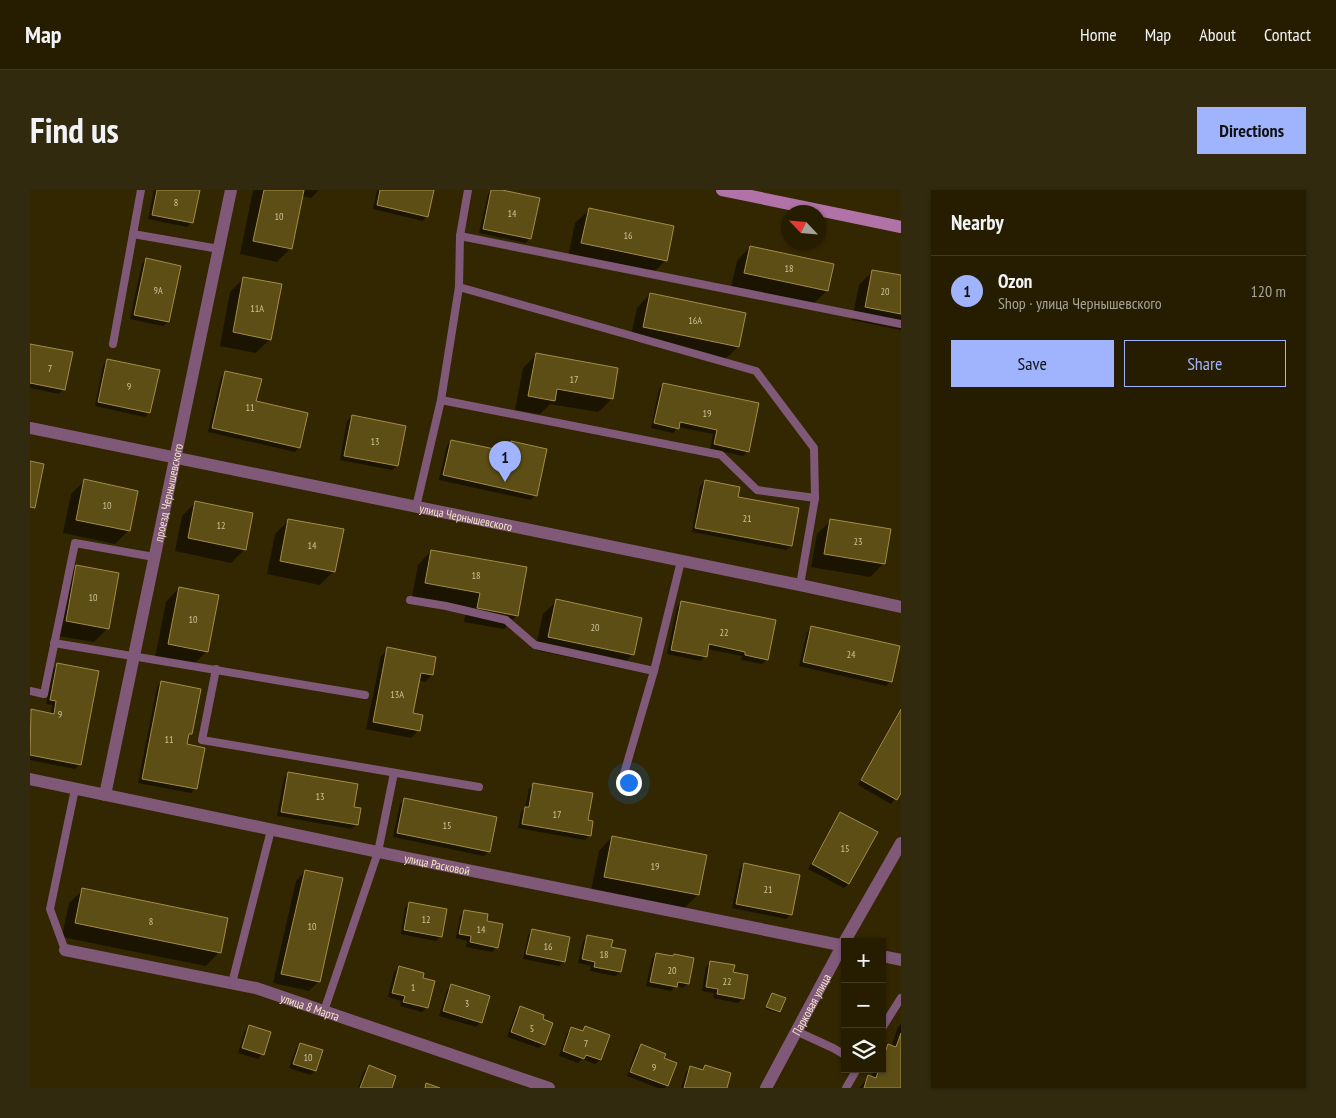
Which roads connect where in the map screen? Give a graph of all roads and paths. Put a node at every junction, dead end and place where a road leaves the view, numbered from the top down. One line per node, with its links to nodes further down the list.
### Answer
1 (141, 190): 6 (lane)
2 (231, 190): 8 (street, проезд Чернышевского)
3 (468, 190): 7 (lane)
4 (722, 190): 5 (main road)
5 (901, 227)
6 (133, 234): 8 (lane); 11 (lane)
7 (460, 236): 9 (lane); 10 (lane)
8 (219, 249): 14 (street, проезд Чернышевского)
9 (459, 287): 12 (lane); 15 (lane)
10 (901, 324)
11 (113, 344)
12 (441, 400): 15 (lane); 16 (lane)
13 (30, 428): 14 (street, улица Чернышевского)
14 (175, 459): 16 (street, улица Чернышевского); 17 (street, проезд Чернышевского)
15 (815, 498): 19 (lane)
16 (416, 507): 18 (street, улица Чернышевского)
17 (154, 557): 22 (lane); 23 (street, проезд Чернышевского)
18 (682, 561): 19 (street, улица Чернышевского); 25 (lane)
19 (800, 585): 21 (street, улица Чернышевского)
20 (410, 600): 25 (lane)
21 (901, 607)
22 (54, 643): 23 (lane); 26 (lane)
23 (133, 657): 24 (lane); 33 (street, проезд Чернышевского)
24 (216, 669): 27 (lane); 28 (lane)
25 (654, 671): 30 (lane)
26 (30, 691)
27 (365, 695)
28 (394, 773): 31 (lane); 36 (lane)
29 (30, 779): 32 (street, улица Расковой)
30 (621, 784)
31 (479, 787)
32 (75, 789): 33 (street, улица Расковой); 39 (lane)
33 (104, 795): 34 (street, улица Расковой)
34 (271, 830): 36 (street, улица Расковой); 43 (lane)
35 (901, 843): 37 (street, Парковая улица)
36 (378, 852): 38 (street, улица Расковой); 45 (lane)
37 (848, 938)
38 (841, 946)
39 (65, 950): 43 (street, улица 8 Марта)
40 (841, 950): 47 (street, Парковая улица)
41 (886, 957): 42 (street)
42 (901, 960)
43 (232, 983): 45 (street, улица 8 Марта)
44 (901, 998): 46 (lane)
45 (324, 1011): 50 (street, улица 8 Марта)
46 (886, 1022)
47 (796, 1031): 48 (lane); 51 (street, Парковая улица)
48 (841, 1053)
49 (855, 1073): 52 (lane)
50 (549, 1088)
51 (766, 1088)
52 (846, 1088)

